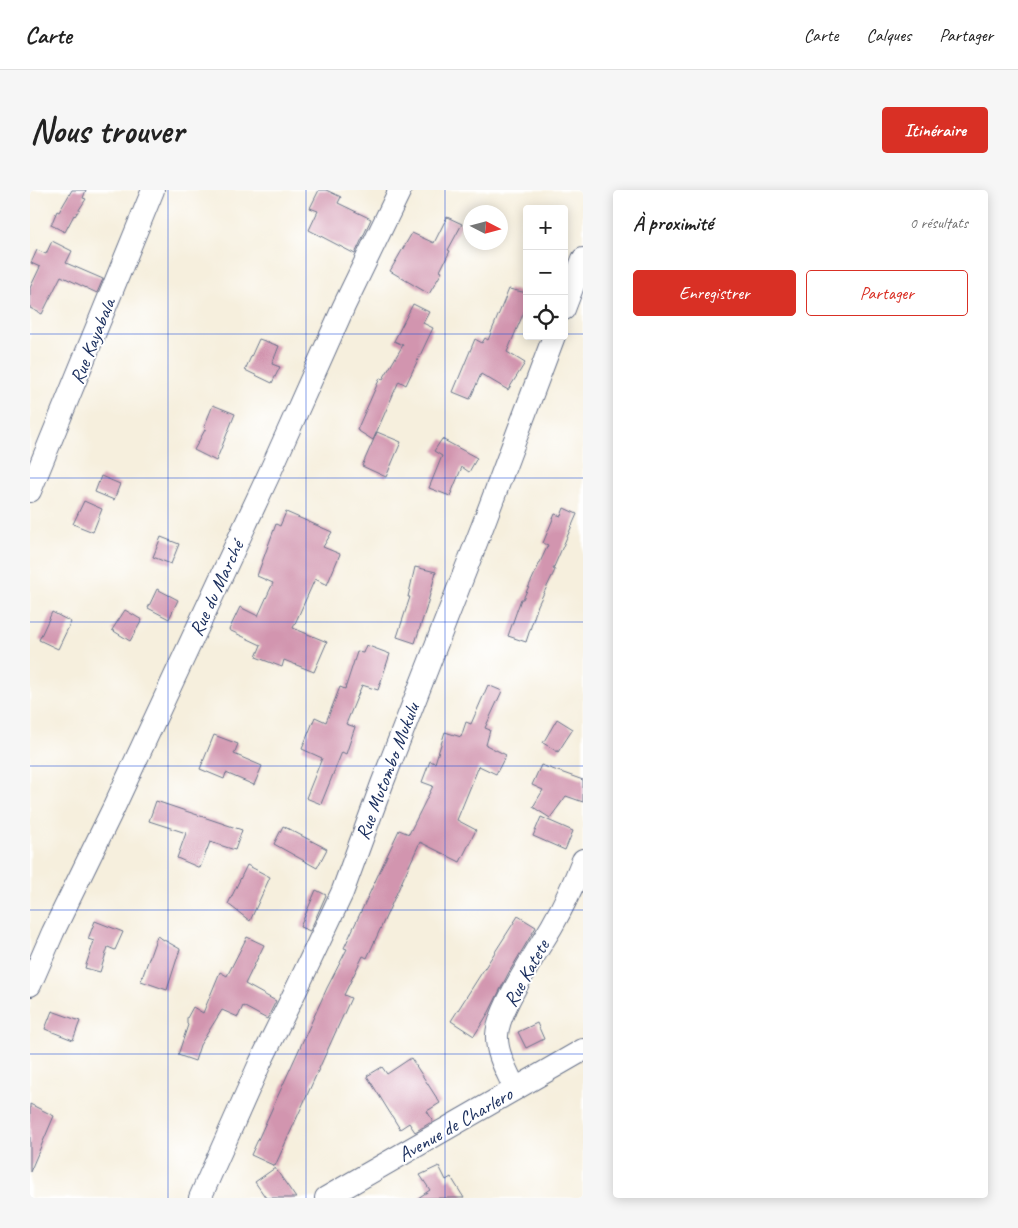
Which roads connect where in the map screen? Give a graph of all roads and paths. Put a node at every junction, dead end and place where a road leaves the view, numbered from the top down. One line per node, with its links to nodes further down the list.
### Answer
1 (153, 190): 6 (street, Rue Kayabala)
2 (400, 190): 8 (street, Rue du Marché)
3 (583, 259): 4 (street)
4 (568, 298)
5 (552, 340): 11 (street, Rue Mutombo Mukulu)
6 (30, 491)
7 (583, 860): 10 (street, Rue Katete)
8 (30, 985)
9 (583, 1050): 10 (street, Avenue de Charlero)
10 (515, 1090): 12 (street, Avenue de Charlero)
11 (200, 1198)
12 (326, 1198)

